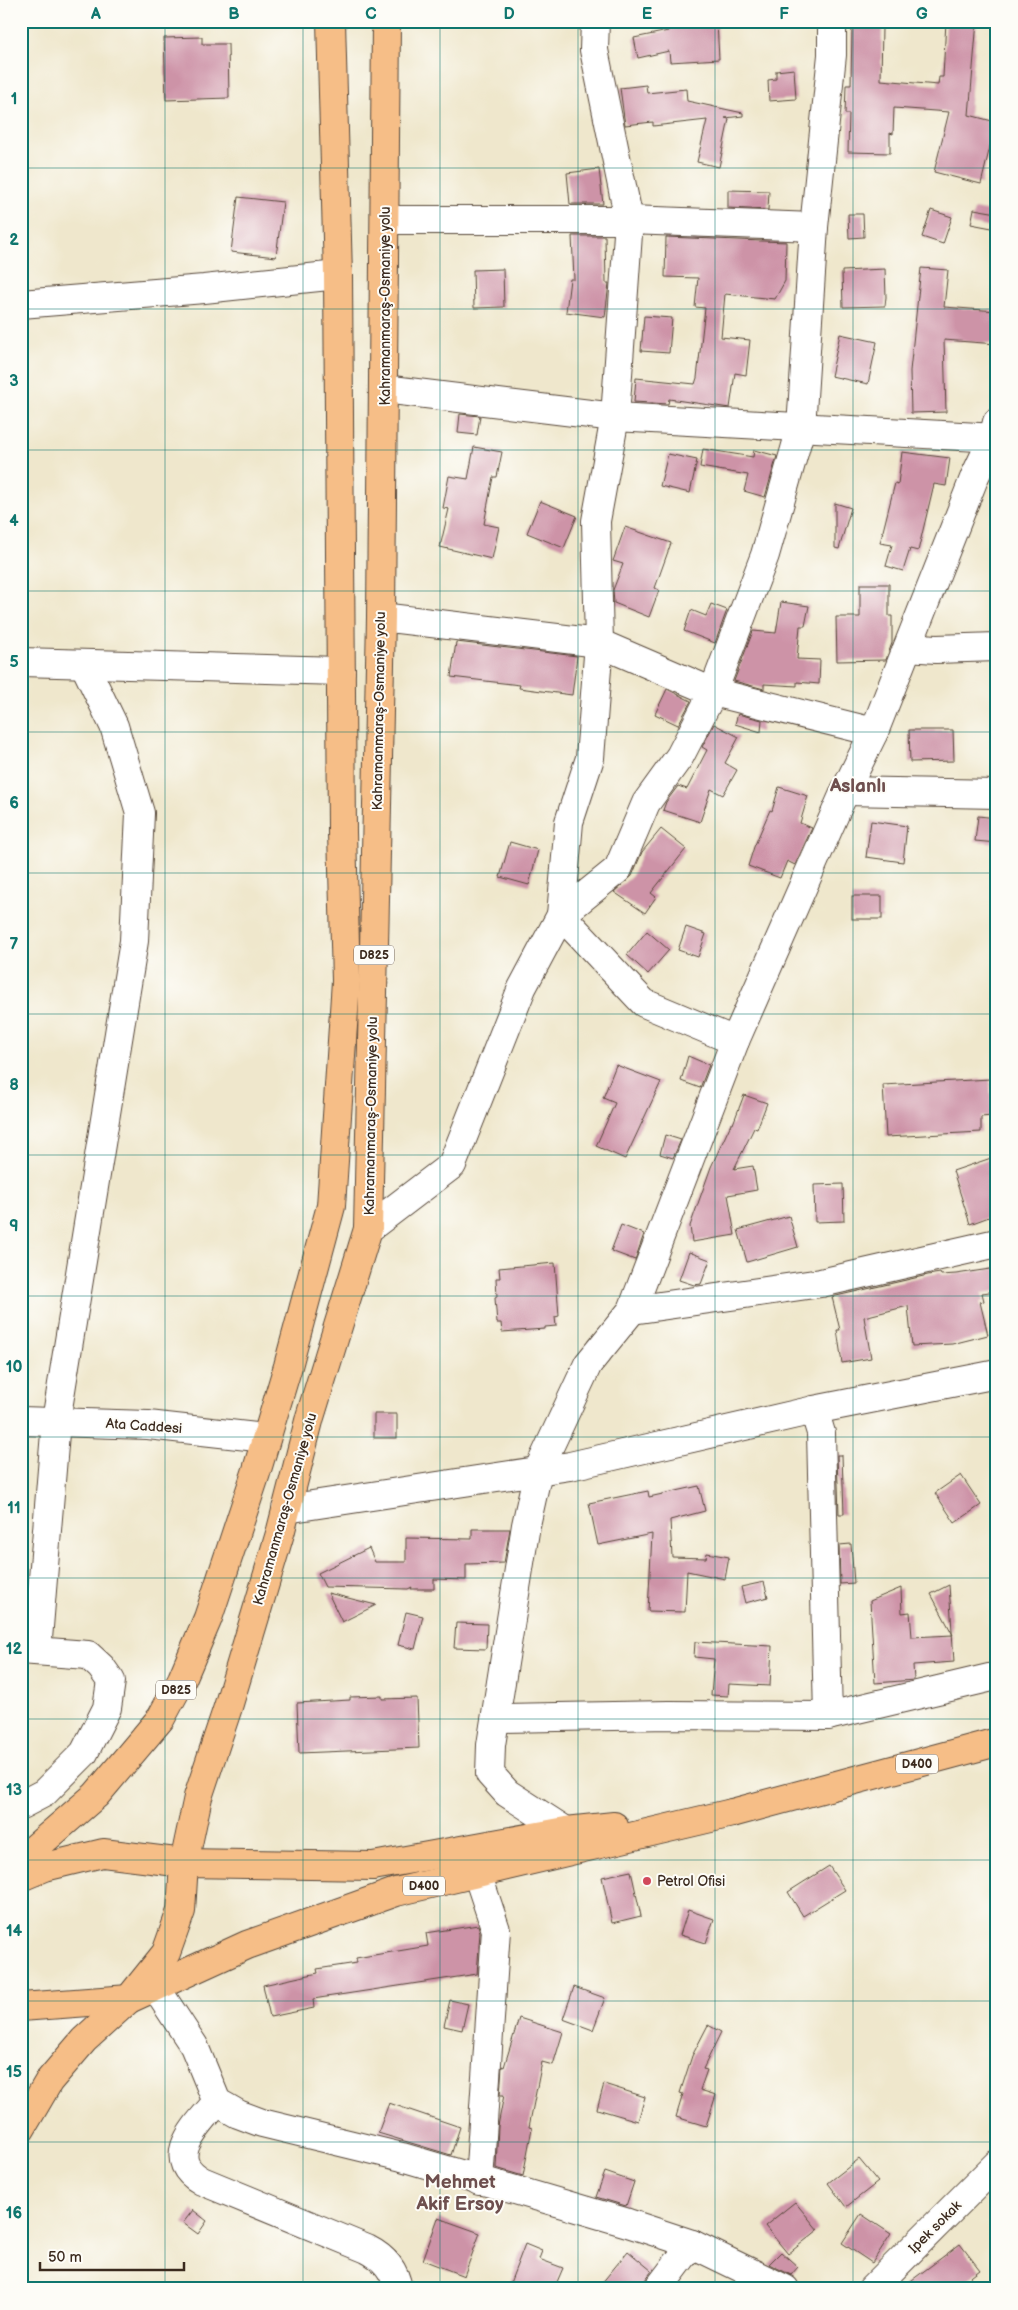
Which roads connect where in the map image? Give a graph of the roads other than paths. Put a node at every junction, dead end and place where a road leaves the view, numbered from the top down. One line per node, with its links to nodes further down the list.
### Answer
1 (331, 21): 8 (main road, D825)
2 (386, 21): 5 (main road, Kahramanmaraş-Osmaniye yolu / D825)
3 (595, 21): 6 (street)
4 (832, 21): 7 (street)
5 (385, 220): 6 (street); 10 (main road, Kahramanmaraş-Osmaniye yolu / D825)
6 (629, 220): 7 (street); 11 (street)
7 (814, 227): 12 (street)
8 (338, 274): 9 (street); 20 (main road, D825)
9 (21, 304)
10 (384, 389): 11 (street); 14 (main road, Kahramanmaraş-Osmaniye yolu / D825)
11 (615, 417): 12 (street); 15 (street)
12 (801, 428): 13 (street); 21 (street)
13 (995, 433): 16 (street)
14 (381, 617): 15 (street); 27 (main road, Kahramanmaraş-Osmaniye yolu / D825)
15 (599, 643): 21 (street); 25 (street)
16 (908, 647): 17 (street); 22 (street)
17 (997, 647)
18 (21, 662): 19 (street)
19 (84, 664): 20 (street); 33 (street)
20 (341, 671): 34 (main road, D825)
21 (713, 692): 22 (street); 25 (street)
22 (874, 732): 23 (street)
23 (845, 791): 24 (street); 26 (street)
24 (997, 794)
25 (561, 915): 26 (street); 27 (street)
26 (735, 1041): 29 (street)
27 (368, 1229): 36 (main road, Kahramanmaraş-Osmaniye yolu / D825)
28 (997, 1243): 29 (street)
29 (632, 1310): 35 (street)
30 (997, 1374): 31 (street)
31 (814, 1410): 35 (street); 39 (street)
32 (21, 1421): 33 (street, Ata Caddesi)
33 (56, 1421): 34 (street, Ata Caddesi); 37 (street)
34 (266, 1438): 45 (main road, D825)
35 (538, 1471): 36 (street); 40 (street)
36 (286, 1509): 46 (main road, Kahramanmaraş-Osmaniye yolu / D825)
37 (29, 1651): 42 (street)
38 (997, 1676): 39 (street)
39 (828, 1716): 40 (street)
40 (497, 1718): 44 (street)
41 (997, 1742): 43 (main road, D400)
42 (21, 1805)
43 (732, 1813): 44 (main road, D400); 47 (main road, D400)
44 (566, 1831): 46 (main road, D400)
45 (21, 1860)
46 (184, 1863): 48 (main road, D400); 50 (main road, Kahramanmaraş-Osmaniye yolu / D825)
47 (477, 1873): 49 (main road, D400); 55 (street)
48 (21, 1877)
49 (156, 1988): 50 (main road, D400); 52 (street)
50 (129, 1999): 51 (main road, D400); 53 (main road, Kahramanmaraş-Osmaniye yolu / D825)
51 (21, 2007)
52 (217, 2102): 55 (street); 57 (street)
53 (21, 2129)
54 (997, 2164): 60 (street, Ipek sokak)
55 (479, 2181): 56 (street)
56 (692, 2244): 58 (street); 59 (street)
57 (398, 2289)
58 (658, 2289)
59 (785, 2289)
60 (872, 2289)

